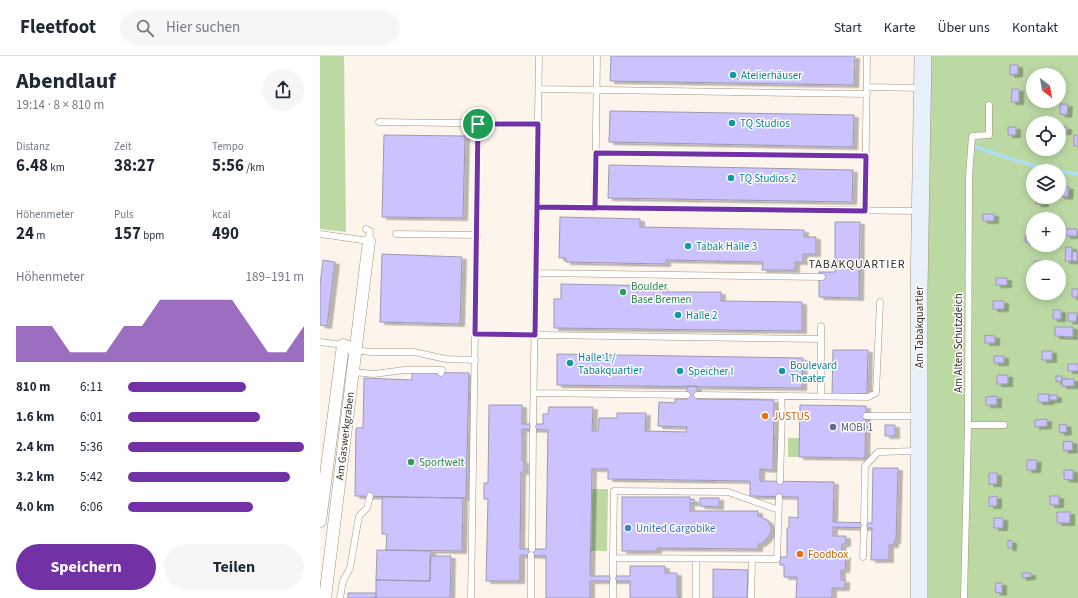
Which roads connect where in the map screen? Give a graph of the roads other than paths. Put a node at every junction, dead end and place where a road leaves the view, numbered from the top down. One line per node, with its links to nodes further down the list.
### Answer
1 (539, 56): 7 (lane)
2 (597, 56): 8 (lane)
3 (867, 56): 5 (lane)
4 (923, 56): 6 (street, Am Tabakquartier)
5 (867, 87): 6 (lane); 9 (lane)
6 (923, 88): 19 (street, Am Tabakquartier)
7 (538, 90): 8 (lane); 13 (lane)
8 (596, 90): 9 (lane); 14 (lane)
9 (867, 94): 15 (lane)
10 (989, 105): 45 (lane, Am Alten Schutzdeich)
11 (379, 122): 12 (lane)
12 (478, 124): 13 (lane); 23 (lane)
13 (538, 124): 16 (lane)
14 (596, 153): 15 (lane); 17 (lane)
15 (866, 156): 18 (lane)
16 (537, 207): 17 (lane); 25 (lane)
17 (595, 208): 18 (lane)
18 (865, 211): 19 (lane)
19 (920, 211): 44 (street, Am Tabakquartier)
20 (366, 229): 24 (lane)
21 (320, 234): 24 (lane)
22 (396, 234): 23 (lane)
23 (476, 235): 29 (lane)
24 (369, 241): 34 (street, Am Gaswerkgraben)
25 (536, 273): 26 (lane); 30 (lane)
26 (822, 277)
27 (880, 302): 42 (lane)
28 (821, 326): 31 (lane)
29 (475, 334): 30 (lane); 35 (lane)
30 (535, 335): 31 (lane); 38 (lane)
31 (821, 339): 42 (lane)
32 (320, 342): 33 (lane)
33 (343, 345): 34 (street); 52 (street, Am Gaswerkgraben)
34 (356, 350): 35 (lane); 36 (street, Am Gaswerkgraben)
35 (475, 360): 60 (lane)
36 (353, 372): 37 (lane); 53 (street, Am Gaswerkgraben)
37 (441, 373)
38 (534, 393): 39 (lane); 61 (lane)
39 (687, 395)
40 (697, 395): 41 (lane)
41 (781, 396): 42 (lane); 48 (lane)
42 (821, 396)
43 (866, 416): 44 (lane)
44 (919, 416): 47 (street, Am Tabakquartier)
45 (968, 425): 46 (lane); 66 (lane, Am Alten Schutzdeich)
46 (1004, 425)
47 (919, 451): 54 (lane); 65 (street, Am Tabakquartier)
48 (780, 481)
49 (370, 496): 59 (lane)
50 (779, 497): 51 (lane)
51 (779, 510): 55 (lane); 57 (lane)
52 (320, 519): 53 (street, Am Gaswerkgraben)
53 (334, 521): 58 (street, Am Gaswerkgraben)
54 (863, 557)
55 (614, 558): 56 (lane); 62 (lane)
56 (696, 559): 57 (lane); 63 (lane)
57 (752, 559): 64 (lane)
58 (325, 598)
59 (340, 598)
60 (471, 598)
61 (531, 598)
62 (613, 598)
63 (696, 598)
64 (751, 598)
65 (919, 598)
66 (964, 598)

